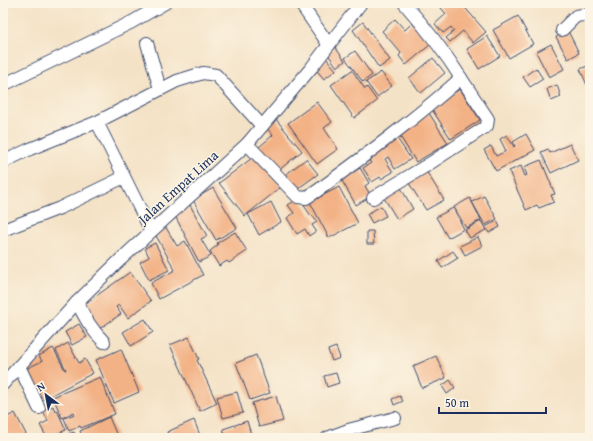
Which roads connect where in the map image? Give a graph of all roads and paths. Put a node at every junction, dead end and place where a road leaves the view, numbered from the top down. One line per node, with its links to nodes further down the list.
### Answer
1 (165, 3): 10 (street)
2 (300, 3): 8 (street)
3 (361, 3): 8 (street, Jalan Empat Lima)
4 (404, 3): 9 (street)
5 (590, 14): 6 (street)
6 (562, 30)
7 (147, 44): 11 (street)
8 (329, 46): 13 (street, Jalan Empat Lima)
9 (461, 78): 14 (street); 17 (street)
10 (3, 85)
11 (160, 89): 12 (street); 13 (street)
12 (97, 122): 15 (street); 16 (street)
13 (262, 126): 14 (street, Jalan Empat Lima)
14 (247, 144): 19 (street, Jalan Empat Lima)
15 (3, 162)
16 (124, 177): 18 (street); 19 (street)
17 (373, 198)
18 (3, 230)
19 (151, 231): 20 (street, Jalan Empat Lima)
20 (77, 302): 21 (street); 23 (street, Jalan Empat Lima)
21 (104, 342)
22 (3, 365): 24 (street)
23 (19, 366): 24 (street, Jalan Empat Lima); 25 (street)
24 (7, 379)
25 (39, 408)
26 (395, 418): 27 (street)
27 (327, 438)

